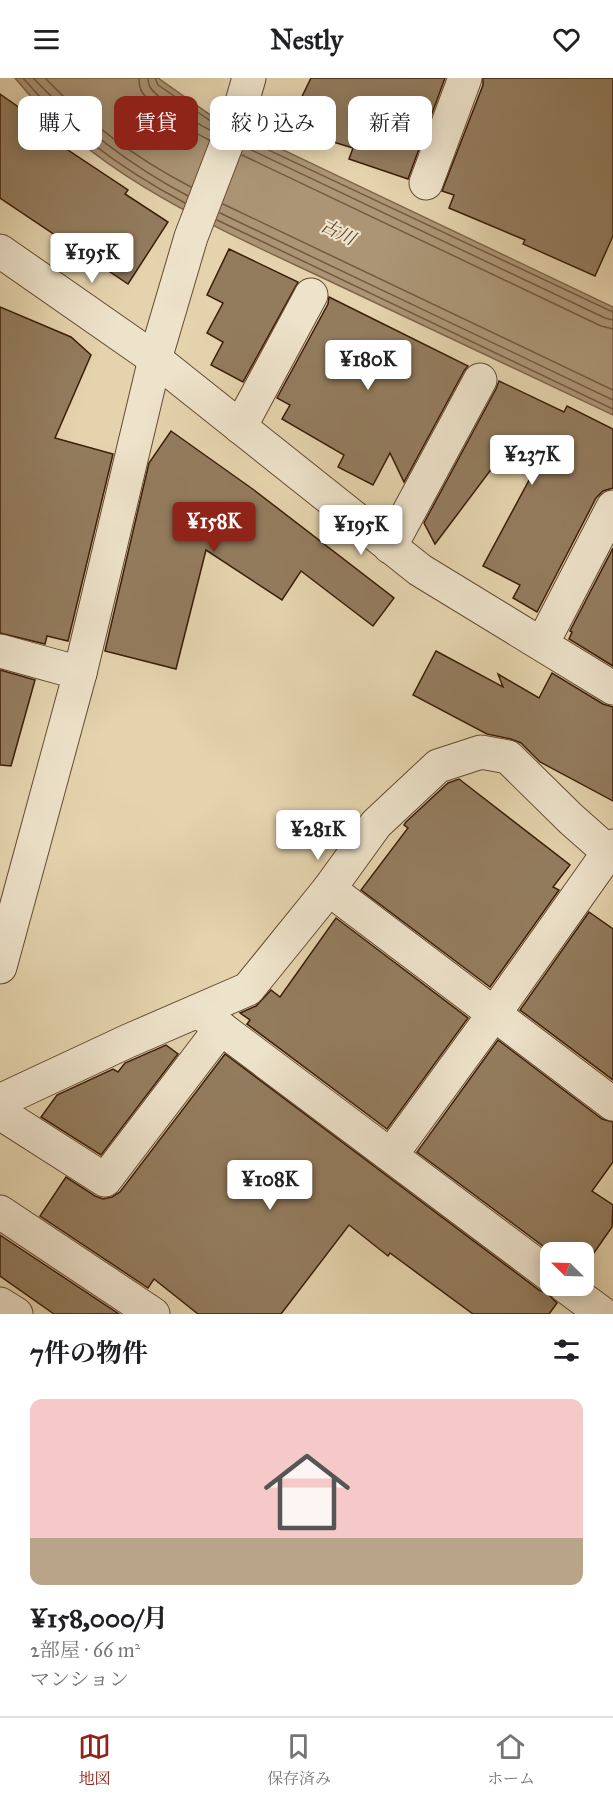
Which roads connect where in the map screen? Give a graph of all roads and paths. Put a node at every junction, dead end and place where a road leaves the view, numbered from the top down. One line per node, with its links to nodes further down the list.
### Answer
1 (249, 78): 6 (street)
2 (465, 78): 3 (street)
3 (426, 183)
4 (0, 250): 6 (street)
5 (310, 295): 8 (street)
6 (155, 359): 8 (street); 13 (street)
7 (480, 380): 10 (street)
8 (240, 427): 10 (street)
9 (613, 507): 11 (street)
10 (390, 547): 11 (street)
11 (542, 644): 14 (street)
12 (0, 651): 13 (street)
13 (80, 673): 17 (street)
14 (613, 688)
15 (612, 851): 16 (street); 18 (street)
16 (329, 889): 18 (street); 19 (street)
17 (0, 967)
18 (494, 1014): 21 (street); 23 (street)
19 (210, 1019): 20 (street); 22 (street); 23 (street)
20 (0, 1103)
21 (613, 1104)
22 (0, 1113)
23 (391, 1155): 25 (street)
24 (0, 1212): 29 (street)
25 (540, 1267)
26 (579, 1296): 30 (street)
27 (0, 1304): 28 (street)
28 (16, 1314)
29 (153, 1314)
30 (603, 1314)

